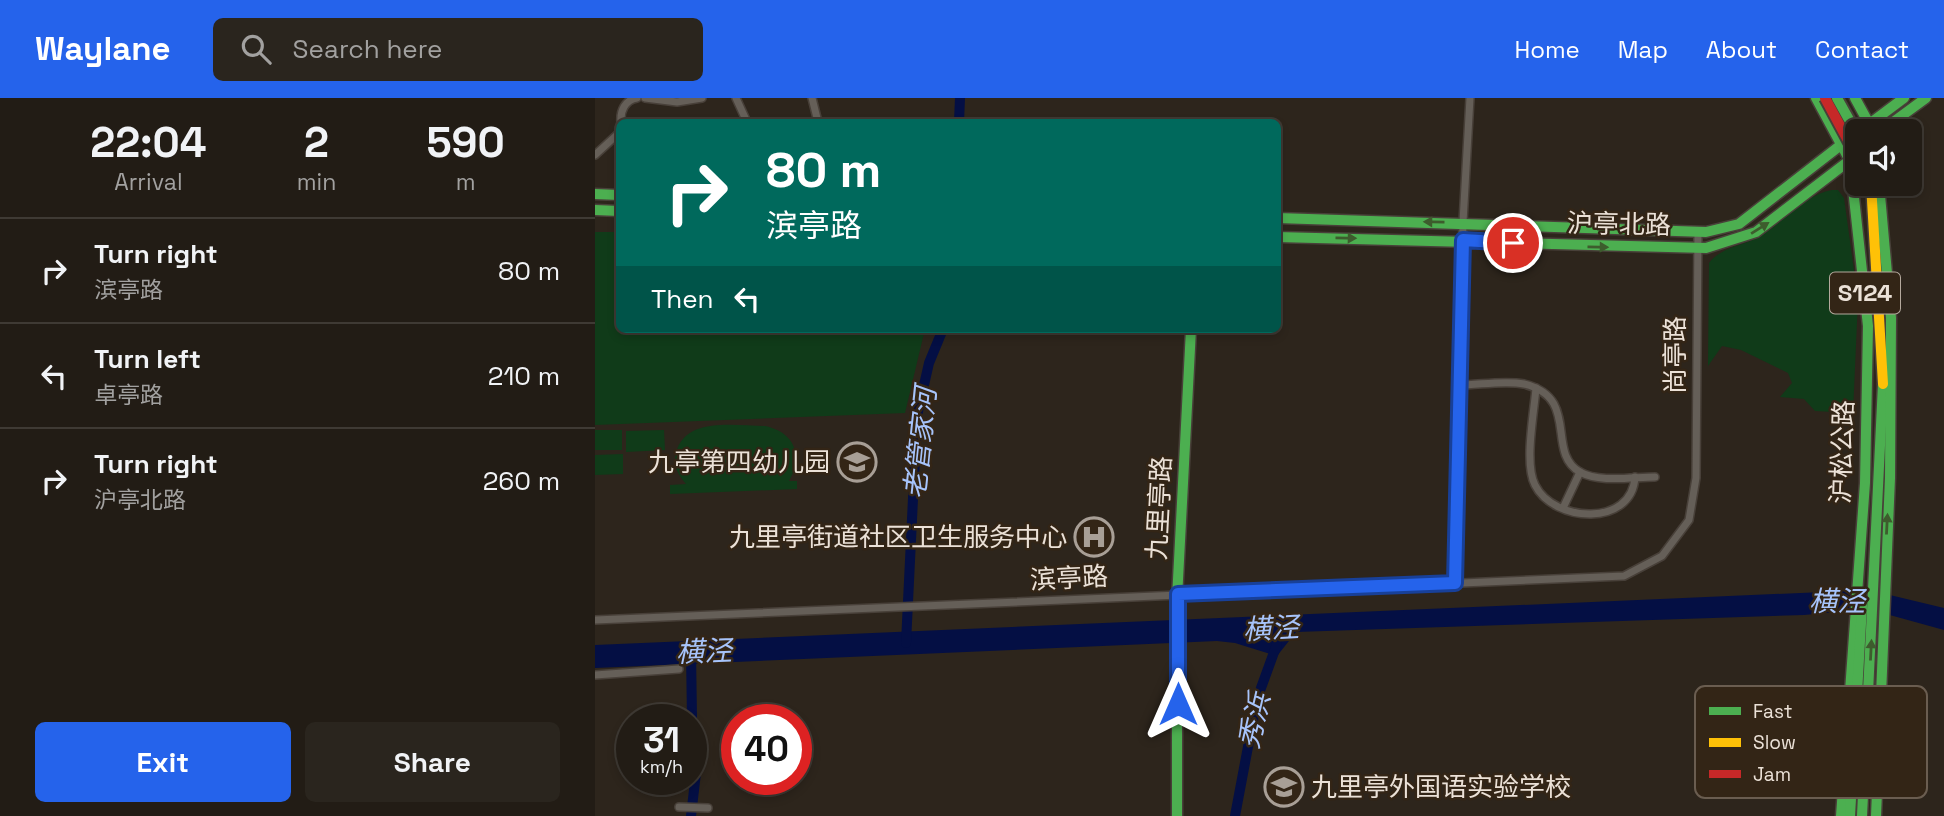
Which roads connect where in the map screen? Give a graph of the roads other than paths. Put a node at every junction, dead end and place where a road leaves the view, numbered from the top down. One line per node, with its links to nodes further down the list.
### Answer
1 (637, 98): 13 (street)
2 (645, 98): 3 (street)
3 (702, 98)
4 (736, 98): 14 (street)
5 (812, 98): 15 (street)
6 (1470, 98): 35 (street)
7 (1817, 98): 22 (main road, 沪松公路 / S124)
8 (1825, 98): 20 (main road, bridge)
9 (1837, 98): 16 (main road, bridge)
10 (1855, 98): 17 (main road)
11 (1904, 98): 18 (main road, 沪亭北路)
12 (1926, 98): 19 (main road)
13 (622, 119)
14 (746, 119)
15 (817, 119)
16 (1850, 119)
17 (1867, 119)
18 (1880, 119)
19 (1897, 119)
20 (1845, 135)
21 (616, 136): 24 (street)
22 (1843, 144): 23 (main road, 沪松公路 / S124); 36 (main road, 沪亭北路)
23 (1845, 147)
24 (595, 155)
25 (1845, 167): 39 (main road, 沪亭北路, one-way to 25)
26 (595, 194): 27 (main road)
27 (616, 195)
28 (1857, 196): 53 (main road, 沪松公路 / S124)
29 (1861, 196): 54 (main road)
30 (1872, 196): 55 (main road, one-way to 30)
31 (1880, 196): 56 (main road, 沪松公路 / S124, one-way to 31)
32 (595, 210): 33 (main road)
33 (616, 211)
34 (1281, 218): 35 (main road, 沪亭北路, one-way to 34)
35 (1463, 222): 36 (main road, 沪亭北路); 38 (street)
36 (1698, 232): 39 (street, 尚亭路)
37 (1281, 237): 38 (main road, 沪亭北路, one-way to 38)
38 (1463, 240): 39 (main road, 沪亭北路, one-way to 39); 41 (street)
39 (1696, 248): 46 (street, 尚亭路)
40 (1191, 333): 49 (main road, 九里亭路)
41 (1459, 385): 42 (street); 48 (street)
42 (1536, 388): 43 (street); 47 (street)
43 (1580, 472): 44 (street); 47 (street)
44 (1635, 477): 45 (street); 47 (street)
45 (1655, 477)
46 (1696, 478): 48 (street, 滨亭路)
47 (1563, 508)
48 (1455, 583): 49 (street, 滨亭路)
49 (1178, 594): 50 (street, 滨亭路); 63 (main road, 九里亭路)
50 (595, 621)
51 (680, 669): 52 (street)
52 (595, 675)
53 (1849, 686)
54 (1857, 686)
55 (1868, 686)
56 (1881, 686)
57 (1842, 798): 64 (main road, 沪松公路 / S124)
58 (1851, 798): 65 (main road)
59 (1863, 798): 66 (main road, one-way to 59)
60 (1877, 798): 67 (main road, 沪松公路 / S124, one-way to 60)
61 (679, 807): 62 (street)
62 (708, 808)
63 (1177, 816)
64 (1841, 816)
65 (1850, 816)
66 (1862, 816)
67 (1876, 816)

